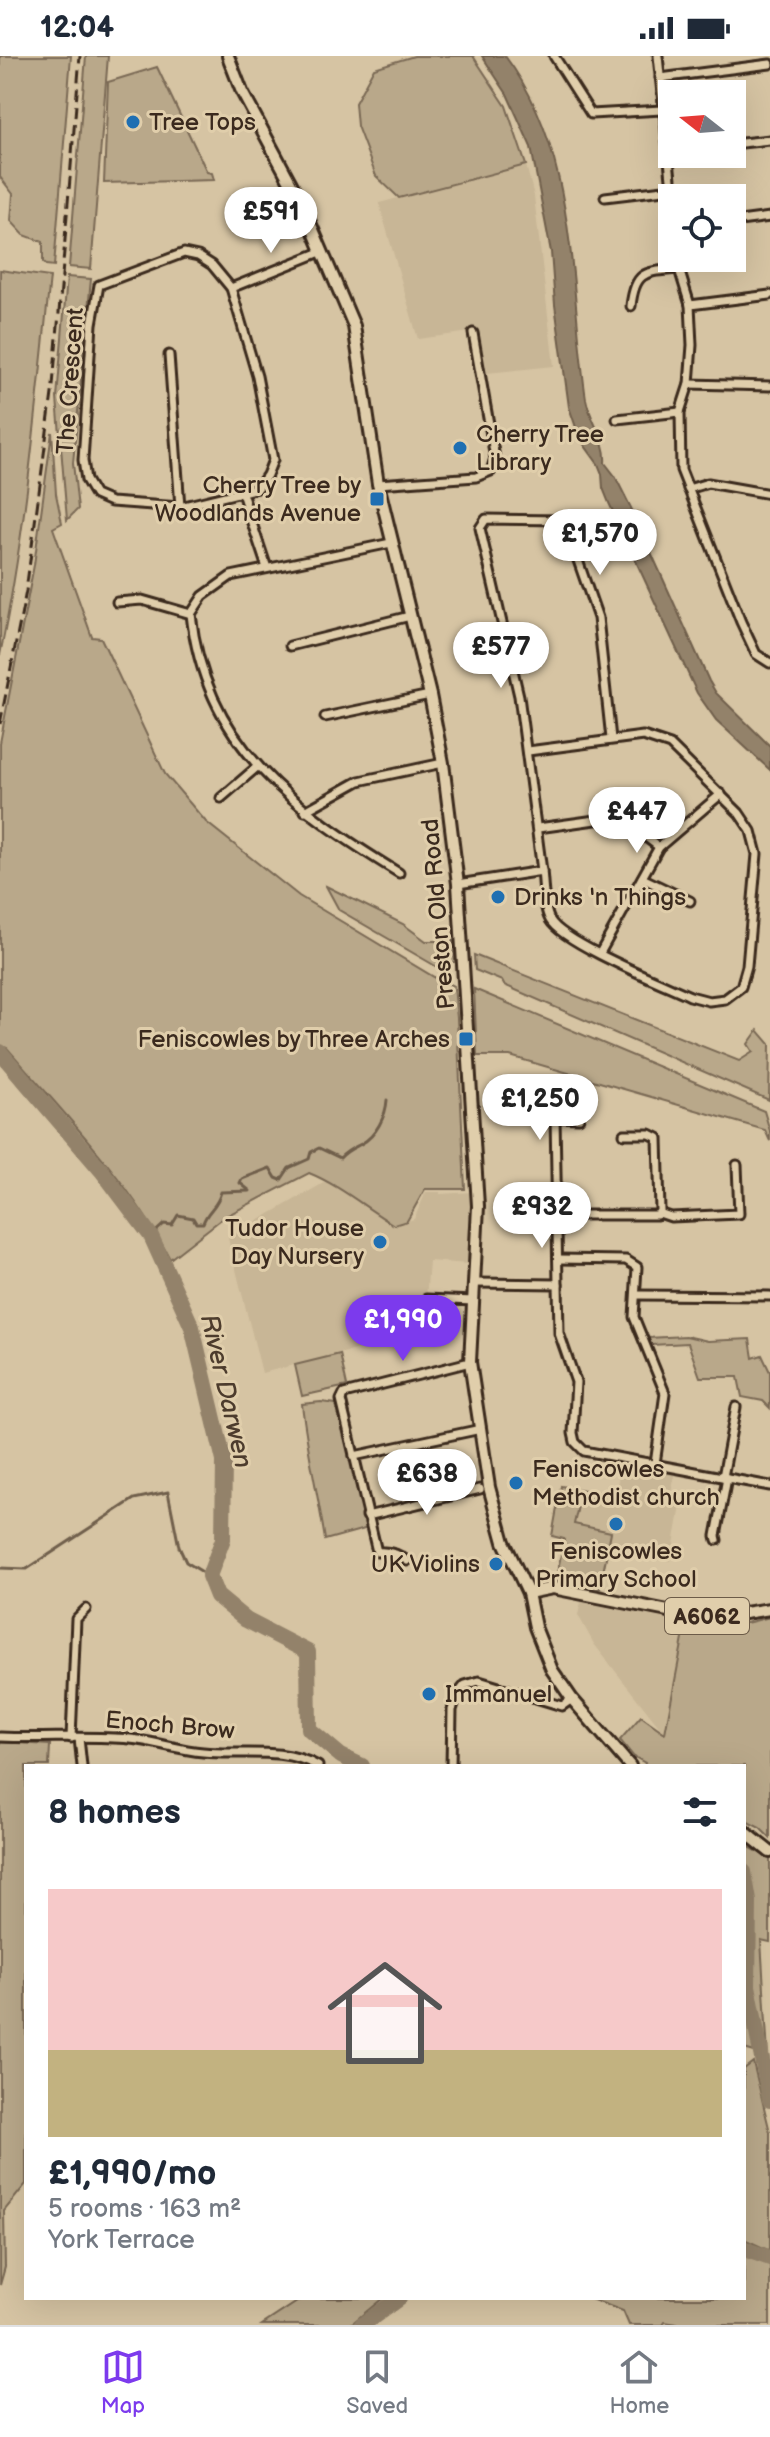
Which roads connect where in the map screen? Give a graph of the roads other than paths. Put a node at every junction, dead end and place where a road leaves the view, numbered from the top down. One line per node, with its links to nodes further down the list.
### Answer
1 (228, 56): 13 (main road, Preston Old Road)
2 (554, 56): 6 (street)
3 (658, 56): 5 (street)
4 (770, 64): 5 (street)
5 (660, 78)
6 (658, 110)
7 (770, 140): 8 (street)
8 (746, 143)
9 (658, 195): 10 (street)
10 (605, 197)
11 (770, 217): 12 (street)
12 (746, 220)
13 (323, 251): 16 (street); 26 (main road, Preston Old Road)
14 (658, 271): 19 (street)
15 (680, 272): 18 (street)
16 (231, 288): 28 (street, The Crescent); 30 (street, The Crescent)
17 (770, 295): 18 (street)
18 (690, 305): 22 (street)
19 (631, 306)
20 (473, 333): 26 (street)
21 (169, 355): 30 (street)
22 (689, 384): 23 (street); 24 (street)
23 (770, 386)
24 (680, 412): 25 (street); 27 (street)
25 (617, 419)
26 (378, 484): 31 (main road, Preston Old Road)
27 (688, 489): 29 (street); 37 (street)
28 (242, 493): 30 (street, The Crescent); 32 (street)
29 (770, 494)
30 (180, 507)
31 (391, 543): 32 (street); 35 (main road, Preston Old Road)
32 (267, 568): 34 (street)
33 (117, 602): 34 (street)
34 (191, 614): 43 (street)
35 (410, 616): 36 (street); 38 (main road, Preston Old Road)
36 (290, 646)
37 (770, 663)
38 (430, 695): 39 (street); 42 (main road, Preston Old Road)
39 (325, 717)
40 (611, 739): 41 (street); 41 (street); 44 (street)
41 (528, 751): 47 (street)
42 (443, 763): 46 (street); 52 (main road, Preston Old Road)
43 (257, 767): 45 (street); 46 (street)
44 (721, 794): 48 (street); 54 (street)
45 (221, 798)
46 (305, 811): 50 (street)
47 (538, 828): 48 (street); 49 (street)
48 (659, 847): 51 (street)
49 (542, 871): 52 (street); 54 (street)
50 (399, 873)
51 (642, 878): 53 (street); 54 (street)
52 (458, 884): 62 (main road, Preston Old Road)
53 (690, 901)
54 (600, 953)
55 (579, 1118): 60 (street)
56 (624, 1134): 58 (street)
57 (737, 1165): 58 (street)
58 (659, 1213): 60 (street)
59 (517, 1215): 60 (street)
60 (556, 1215): 61 (street)
61 (558, 1259): 63 (street); 64 (street)
62 (475, 1283): 63 (street); 67 (main road, Preston Old Road)
63 (558, 1284): 72 (street)
64 (636, 1295): 65 (street); 72 (street)
65 (770, 1296)
66 (426, 1299): 67 (street)
67 (474, 1301): 68 (main road, Preston Old Road)
68 (470, 1362): 70 (main road, Preston Old Road); 71 (street)
69 (736, 1407): 73 (street)
70 (481, 1429): 71 (street); 79 (main road, Preston Old Road)
71 (354, 1456): 76 (street)
72 (655, 1464): 73 (street)
73 (725, 1477): 74 (street); 77 (street)
74 (770, 1486)
75 (480, 1489): 76 (street)
76 (367, 1516): 78 (street)
77 (717, 1540)
78 (407, 1561)
79 (528, 1593): 81 (main road, A6062); 82 (main road, Preston Old Road)
80 (86, 1609): 84 (street)
81 (770, 1609)
82 (572, 1699): 87 (street); 88 (main road, Preston Old Road)
83 (0, 1737): 84 (street, Enoch Brow)
84 (75, 1738): 85 (street); 86 (street, Enoch Brow)
85 (82, 1764)
86 (315, 1764)
87 (451, 1764)
88 (628, 1764)
89 (746, 1833): 90 (main road)
90 (770, 1852)

